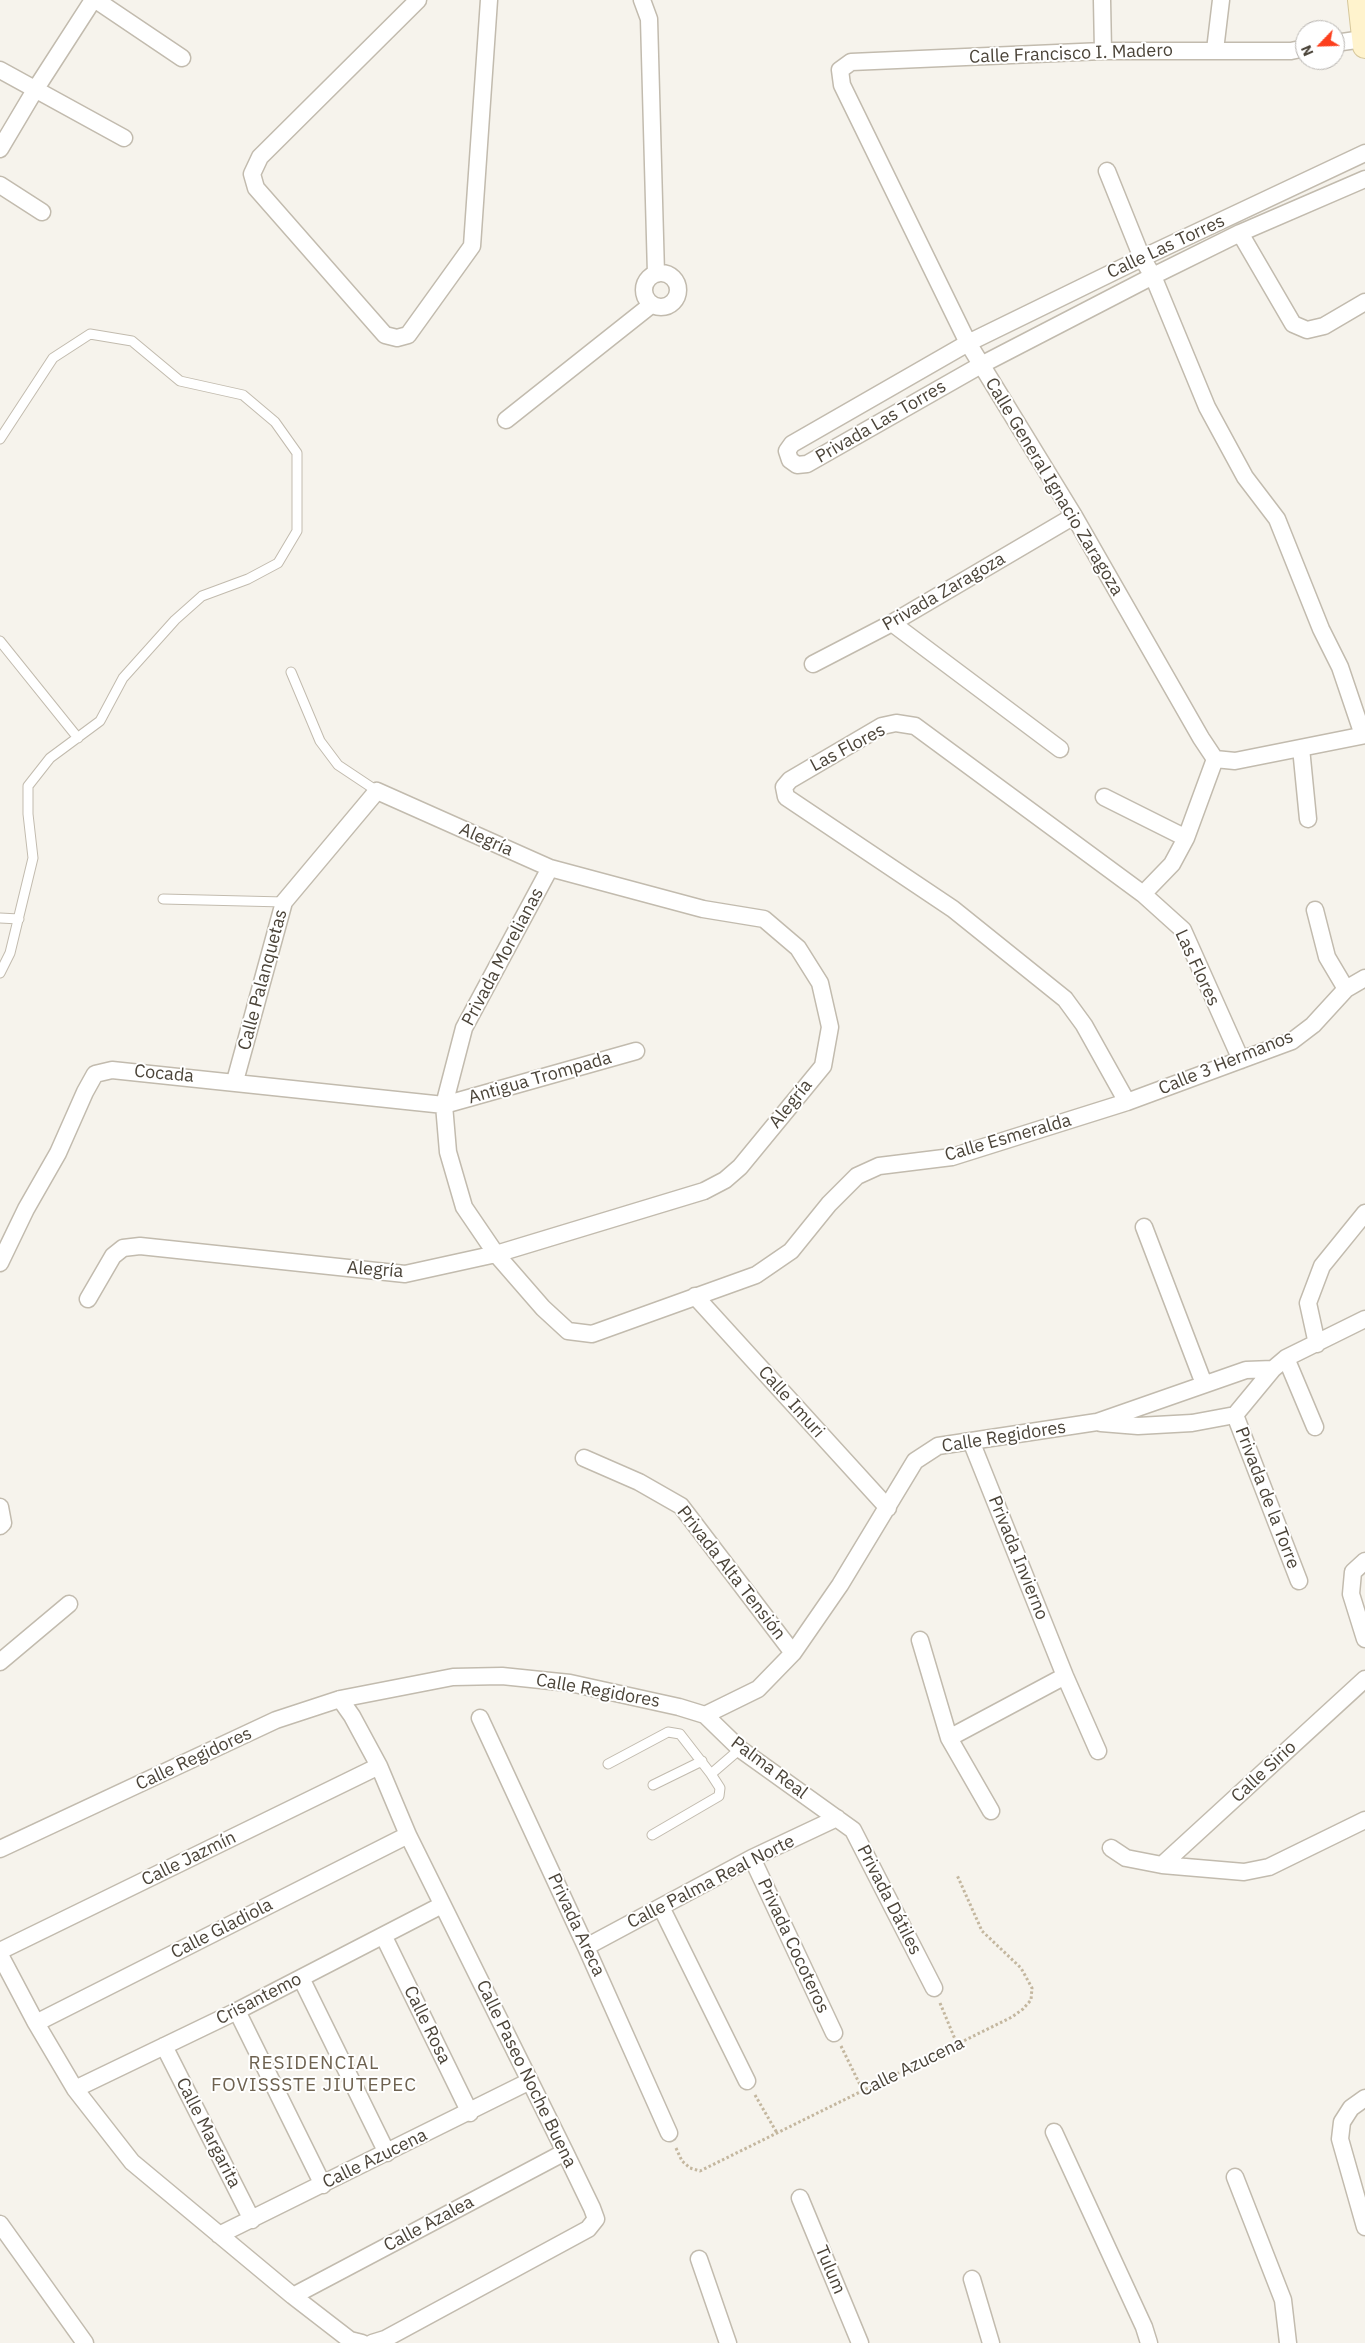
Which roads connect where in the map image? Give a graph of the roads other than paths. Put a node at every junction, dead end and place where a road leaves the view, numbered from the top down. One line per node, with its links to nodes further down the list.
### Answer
1 (92, 0): 17 (street)
2 (96, 0): 14 (street)
3 (418, 0): 4 (street)
4 (489, 0)
5 (642, 0): 27 (street)
6 (1102, 0): 13 (street)
7 (1221, 0): 11 (street)
8 (1360, 0): 9 (main road)
9 (1364, 42): 10 (street)
10 (1345, 43)
11 (1215, 50): 12 (street, Calle Francisco I. Madero); 13 (street, Calle Francisco I. Madero)
12 (1295, 50)
13 (1103, 52): 16 (street, Calle Francisco I. Madero)
14 (182, 58)
15 (0, 70): 17 (street)
16 (840, 70): 31 (street, Calle General Ignacio Zaragoza)
17 (35, 90): 18 (street); 19 (street)
18 (124, 138)
19 (0, 149)
20 (1365, 153): 26 (street, Calle Las Torres)
21 (1107, 170): 26 (street)
22 (1365, 179): 25 (street, Calle Las Torres)
23 (0, 185): 24 (street)
24 (42, 212)
25 (1240, 233): 28 (street, Calle Las Torres); 29 (street)
26 (1142, 258): 28 (street); 31 (street, Calle Las Torres)
27 (656, 274): 30 (street); 30 (street)
28 (1153, 276): 32 (street, Calle Las Torres); 40 (street)
29 (1365, 302)
30 (651, 305): 33 (street)
31 (968, 343): 32 (street, Calle General Ignacio Zaragoza); 32 (street, Privada Las Torres)
32 (981, 366): 35 (street, Calle General Ignacio Zaragoza)
33 (506, 420)
34 (0, 439): 41 (lane)
35 (1074, 516): 36 (street, Privada Zaragoza); 44 (street, Calle General Ignacio Zaragoza)
36 (892, 623): 38 (street, Privada Zaragoza); 43 (street)
37 (0, 641): 41 (lane)
38 (813, 664)
39 (291, 672): 45 (lane, Alegría)
40 (1364, 735): 42 (street)
41 (78, 738): 55 (lane)
42 (1301, 748): 44 (street); 47 (street)
43 (1060, 749)
44 (1214, 759): 48 (street)
45 (376, 791): 49 (street, Alegría); 52 (street, Calle Palanquetas)
46 (1104, 798): 48 (street)
47 (1308, 819)
48 (1186, 838): 50 (street)
49 (550, 868): 63 (street, Privada Morelianas); 66 (street, Alegría)
50 (1143, 894): 60 (street, Las Flores); 62 (street, Las Flores)
51 (163, 899): 52 (lane)
52 (284, 902): 61 (street, Calle Palanquetas)
53 (1315, 910): 58 (street)
54 (0, 918): 55 (lane)
55 (19, 920): 56 (lane)
56 (0, 973)
57 (1365, 978): 58 (street, Calle 3 Hermanos)
58 (1346, 989): 60 (street, Calle 3 Hermanos)
59 (636, 1052): 63 (street, Antigua Trompada)
60 (1241, 1060): 62 (street, Calle 3 Hermanos)
61 (235, 1081): 63 (street, Cocada); 67 (street, Cocada)
62 (1127, 1102): 68 (street, Calle Esmeralda)
63 (444, 1105): 66 (street, Privada Morelianas)
64 (1365, 1213): 71 (street)
65 (1144, 1227): 74 (street)
66 (496, 1254): 68 (street, Calle Esmeralda); 69 (street, Alegría)
67 (0, 1263)
68 (695, 1296): 81 (street, Calle Imuri)
69 (88, 1299)
70 (1365, 1319): 71 (street)
71 (1317, 1344): 72 (street)
72 (1286, 1358): 73 (street); 77 (street)
73 (1273, 1369): 74 (street, Calle Regidores); 75 (street)
74 (1204, 1384): 76 (street, Calle Regidores)
75 (1235, 1415): 76 (street, Calle Regidores); 84 (street, Privada de la Torre)
76 (1097, 1422): 78 (street, Calle Regidores)
77 (1316, 1427)
78 (971, 1441): 81 (street, Calle Regidores); 90 (street, Privada Invierno)
79 (584, 1458): 88 (street, Privada Alta Tensión)
80 (0, 1506): 82 (street)
81 (888, 1508): 88 (street, Calle Regidores)
82 (0, 1526)
83 (1365, 1561): 86 (street)
84 (1298, 1582)
85 (69, 1604): 89 (street)
86 (1365, 1639)
87 (920, 1640): 95 (street)
88 (794, 1653): 93 (street, Calle Regidores)
89 (0, 1662)
90 (1065, 1676): 95 (street); 97 (street, Privada Invierno)
91 (1365, 1678): 111 (street, Calle Sirio)
92 (340, 1699): 93 (street, Calle Regidores); 100 (street, Calle Paseo Noche Buena); 109 (street, Calle Regidores)
93 (705, 1714): 96 (street, Palma Real)
94 (480, 1718): 115 (street, Privada Areca)
95 (949, 1738): 103 (street)
96 (740, 1749): 101 (lane); 104 (street, Palma Real)
97 (1098, 1752)
98 (702, 1761): 99 (lane); 101 (lane); 102 (lane)
99 (608, 1764)
100 (378, 1766): 106 (street, Calle Paseo Noche Buena); 116 (street, Calle Jazmín)
101 (711, 1774): 107 (lane)
102 (653, 1785)
103 (990, 1811)
104 (837, 1818): 110 (street, Calle Palma Real Norte); 118 (street, Privada Dátiles)
105 (1365, 1820): 111 (street)
106 (408, 1835): 112 (street, Calle Paseo Noche Buena); 120 (street, Calle Gladiola)
107 (652, 1835)
108 (1111, 1848): 111 (street)
109 (0, 1849)
110 (752, 1858): 113 (street, Calle Palma Real Norte); 121 (street, Privada Cocoteros)
111 (1162, 1866)
112 (442, 1905): 114 (street, Crisantemo); 123 (street, Calle Paseo Noche Buena)
113 (661, 1907): 115 (street, Calle Palma Real Norte); 124 (street)
114 (384, 1937): 117 (street, Crisantemo); 127 (street, Calle Rosa)
115 (586, 1947): 129 (street, Privada Areca)
116 (0, 1953): 120 (street)
117 (301, 1978): 119 (street, Crisantemo); 131 (street)
118 (934, 1988)
119 (237, 2011): 122 (street, Crisantemo); 133 (street)
120 (36, 2024): 125 (street)
121 (834, 2033)
122 (164, 2046): 125 (street, Crisantemo); 135 (street, Calle Margarita)
123 (530, 2081): 127 (street, Calle Azucena); 130 (street, Calle Paseo Noche Buena)
124 (747, 2081)
125 (74, 2089): 138 (street)
126 (1365, 2098): 137 (street)
127 (470, 2112): 131 (street, Calle Azucena)
128 (1054, 2132): 148 (street)
129 (669, 2133)
130 (565, 2152): 141 (street, Calle Azalea); 144 (street, Calle Paseo Noche Buena)
131 (387, 2153): 133 (street, Calle Azucena)
132 (1235, 2177): 149 (street)
133 (324, 2185): 135 (street, Calle Azucena)
134 (800, 2198): 146 (street, Tulum)
135 (252, 2220): 138 (street, Calle Azucena)
136 (0, 2224): 142 (street)
137 (1365, 2227)
138 (219, 2236): 141 (street)
139 (699, 2259): 145 (street)
140 (972, 2279): 147 (street)
141 (293, 2296): 143 (street)
142 (86, 2343)
143 (362, 2343)
144 (372, 2343)
145 (728, 2343)
146 (860, 2343)
147 (991, 2343)
148 (1149, 2343)
149 (1288, 2343)

